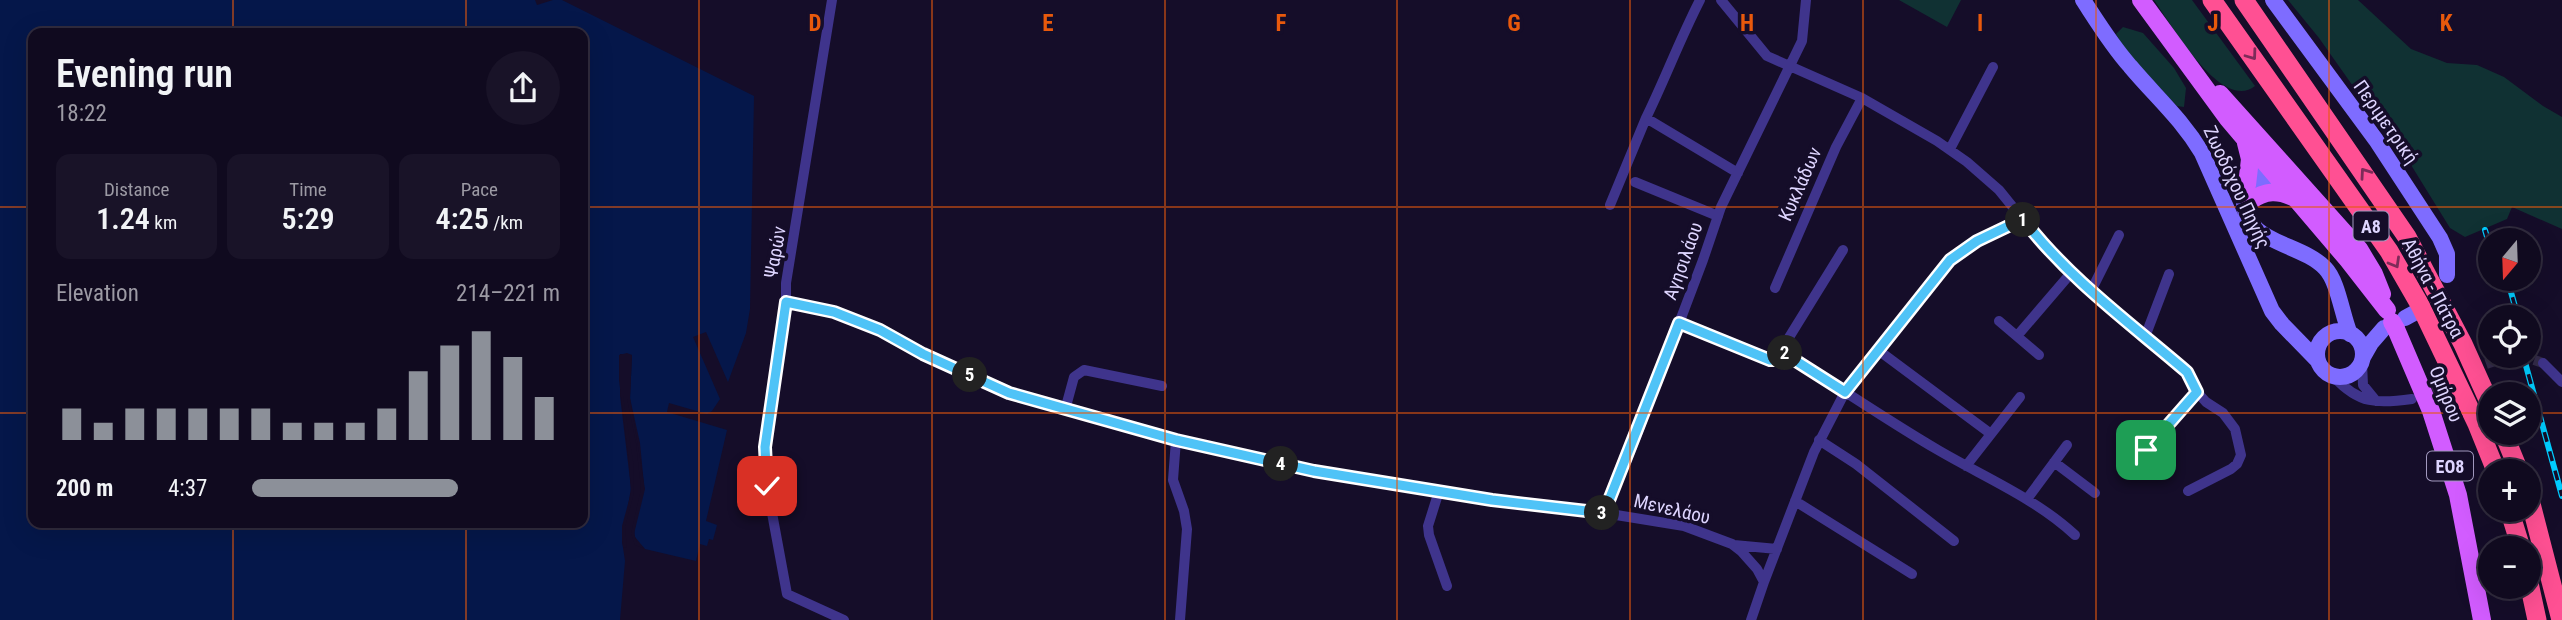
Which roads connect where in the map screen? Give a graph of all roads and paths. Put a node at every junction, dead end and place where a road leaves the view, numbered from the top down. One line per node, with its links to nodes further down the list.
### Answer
1 (832, 0): 33 (street, Ψαρών)
2 (1700, 0): 14 (street)
3 (1721, 0): 11 (street)
4 (1806, 0): 11 (street, Αγησιλάου)
5 (2083, 0): 37 (main road, Ζωοδόχου Πηγής)
6 (2141, 0): 10 (main road, Ομήρου / ΕΟ8)
7 (2212, 0): 63 (highway, Αθήνα - Πάτρα / Α8, one-way to 63)
8 (2244, 0): 49 (highway, Αθήνα - Πάτρα / Α8, one-way to 8)
9 (2273, 0): 29 (main road, Περιμετρική)
10 (2186, 60): 15 (main road, Ομήρου / ΕΟ8); 17 (main road, Ομήρου / ΕΟ8)
11 (1790, 65): 13 (street); 18 (street, Αγησιλάου)
12 (1993, 67): 16 (street)
13 (1862, 98): 16 (street); 30 (street, Κυκλάδων)
14 (1646, 118): 18 (street); 22 (street)
15 (2243, 136): 17 (main road, Ομήρου / ΕΟ8); 20 (main road)
16 (1950, 149): 24 (street)
17 (2277, 166): 20 (main road); 21 (main road, Ομήρου / ΕΟ8); 34 (main road, Ομήρου / ΕΟ8)
18 (1738, 173): 23 (street, Αγησιλάου)
19 (1634, 182): 23 (street)
20 (2248, 199): 21 (main road); 32 (main road)
21 (2297, 199): 34 (main road, Ομήρου / ΕΟ8)
22 (1610, 205)
23 (1718, 216): 36 (street, Αγησιλάου)
24 (2023, 219): 27 (street); 42 (street)
25 (2119, 235): 31 (street)
26 (1843, 250): 43 (street)
27 (2071, 273): 31 (street); 39 (street)
28 (2169, 274): 40 (street)
29 (2447, 275)
30 (1775, 288)
31 (2091, 291): 40 (street)
32 (2337, 298): 38 (main road); 41 (main road)
33 (786, 302): 57 (street, Μενελάου); 82 (street, Ψαρών)
34 (2399, 318): 81 (main road, Ομήρου / ΕΟ8)
35 (1999, 321): 39 (street)
36 (1679, 323): 43 (street); 71 (street, Αγησιλάου)
37 (2290, 332): 41 (main road); 46 (main road, Ζωοδόχου Πηγής)
38 (2352, 335): 41 (main road); 45 (main road); 45 (main road)
39 (2017, 336): 44 (street)
40 (2145, 337): 53 (street)
41 (2324, 337): 46 (main road)
42 (1878, 350): 52 (street); 58 (street)
43 (1782, 352): 52 (street)
44 (2039, 355)
45 (2362, 360): 48 (main road); 56 (street)
46 (2318, 361): 48 (main road)
47 (2543, 363): 50 (street)
48 (2334, 377): 56 (street)
49 (2480, 382)
50 (2562, 382)
51 (1162, 386): 57 (street)
52 (1845, 392): 60 (street); 65 (street)
53 (2197, 392): 62 (street); 67 (street)
54 (2020, 397): 58 (street)
55 (2412, 399): 56 (street)
56 (2378, 403)
57 (1065, 410): 59 (street, Μενελάου)
58 (1991, 434): 65 (street)
59 (1176, 440): 66 (street, Μενελάου); 83 (street)
60 (1819, 440): 70 (street); 74 (street)
61 (2067, 445): 64 (street)
62 (2146, 450)
63 (2491, 459)
64 (2054, 462): 68 (street); 69 (street)
65 (1966, 466): 69 (street)
66 (1439, 491): 71 (street, Μενελάου); 79 (street)
67 (2188, 491)
68 (2095, 493)
69 (2026, 499): 73 (street)
70 (1795, 501): 76 (street); 77 (street)
71 (1604, 513): 75 (street, Μενελάου)
72 (2536, 522): 80 (highway)
73 (2075, 535)
74 (1954, 541)
75 (1732, 544): 76 (street); 78 (street, Μενελάου)
76 (1777, 549): 78 (street)
77 (1912, 574)
78 (1764, 582): 84 (street)
79 (1447, 586)
80 (2560, 614)
81 (2481, 616)
82 (844, 620)
83 (1180, 620)
84 (1751, 620)

